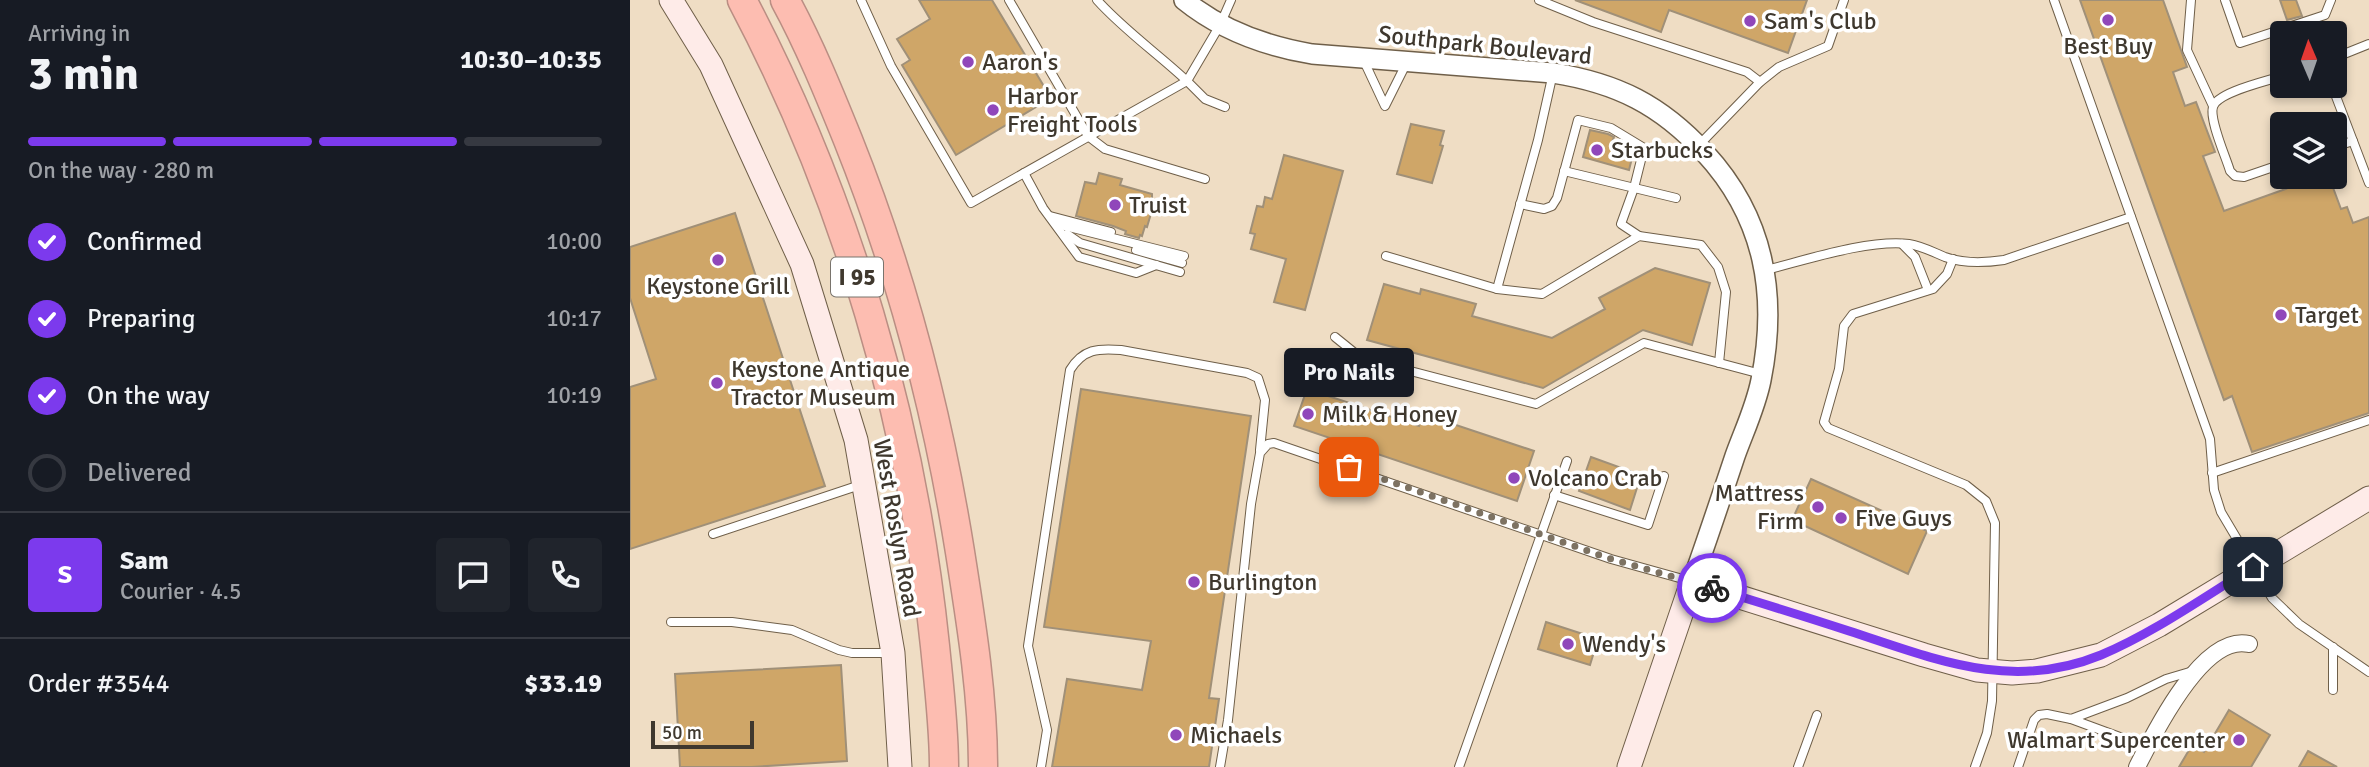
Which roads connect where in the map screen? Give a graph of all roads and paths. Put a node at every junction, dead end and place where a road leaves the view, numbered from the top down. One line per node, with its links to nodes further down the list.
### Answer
1 (671, 0): 62 (main road, West Roslyn Road)
2 (741, 0): 81 (highway, I 95)
3 (785, 0): 82 (highway, I 95)
4 (861, 0): 33 (lane)
5 (1009, 0): 27 (lane)
6 (1097, 0): 22 (lane)
7 (1184, 0): 15 (street, Southpark Boulevard)
8 (1231, 0): 15 (lane)
9 (1539, 0): 23 (lane)
10 (1844, 0): 23 (lane)
11 (2054, 0): 40 (lane)
12 (2191, 0): 26 (lane)
13 (2225, 0): 14 (lane)
14 (2331, 0)
15 (1220, 25): 18 (street, Southpark Boulevard); 22 (lane)
16 (2369, 44): 17 (lane)
17 (2347, 53)
18 (1363, 59): 19 (street, Southpark Boulevard); 19 (lane)
19 (1407, 62): 20 (street, Southpark Boulevard)
20 (1553, 74): 30 (street, Southpark Boulevard); 38 (lane)
21 (2270, 80): 26 (lane)
22 (1187, 81): 25 (lane); 27 (lane)
23 (1760, 82): 30 (lane)
24 (2337, 98): 28 (lane)
25 (1225, 107)
26 (2213, 107): 31 (lane)
27 (1088, 136): 33 (lane); 34 (lane)
28 (2353, 141): 29 (lane); 35 (lane)
29 (2347, 143)
30 (1699, 146): 51 (street, Southpark Boulevard)
31 (2270, 168)
32 (1564, 171): 36 (lane); 36 (lane); 38 (lane)
33 (1024, 173): 39 (lane)
34 (1205, 179)
35 (2369, 183)
36 (1634, 188): 37 (lane); 42 (lane)
37 (1676, 198)
38 (1520, 204): 52 (lane)
39 (1050, 216): 41 (lane); 46 (lane)
40 (2131, 217): 48 (lane); 60 (lane)
41 (1059, 227): 44 (lane); 46 (lane); 50 (lane); 50 (lane)
42 (1639, 236): 52 (lane); 55 (lane)
43 (1902, 244): 48 (lane); 51 (lane); 53 (lane)
44 (1121, 246)
45 (1136, 250): 49 (lane)
46 (1160, 250): 49 (lane)
47 (1386, 256): 52 (lane)
48 (1953, 259): 53 (lane)
49 (1182, 264): 50 (lane)
50 (1156, 265)
51 (1766, 270): 56 (street, Southpark Boulevard)
52 (1497, 289)
53 (1928, 290): 74 (lane)
54 (1335, 337): 55 (lane)
55 (1719, 363): 56 (lane)
56 (1762, 375): 68 (street, Southpark Boulevard)
57 (2369, 420): 60 (lane)
58 (1260, 453): 65 (lane); 83 (lane); 84 (lane)
59 (1567, 461): 63 (lane)
60 (2212, 473): 67 (lane)
61 (1664, 476): 63 (lane)
62 (864, 484): 66 (lane); 72 (main road, West Roslyn Road)
63 (1554, 495): 65 (lane)
64 (2369, 498): 67 (main road)
65 (1540, 533): 68 (lane); 85 (lane)
66 (713, 534)
67 (2253, 567): 71 (lane); 74 (main road)
68 (1692, 582): 74 (main road); 86 (main road, Southpark Boulevard)
69 (671, 622): 72 (lane)
70 (2249, 644): 73 (street)
71 (2333, 647): 75 (lane); 76 (lane)
72 (892, 653): 80 (main road, West Roslyn Road)
73 (2194, 670): 78 (lane); 79 (street)
74 (1991, 671): 88 (lane)
75 (2369, 672)
76 (2333, 690)
77 (1816, 715): 87 (lane)
78 (2071, 719): 79 (lane); 89 (lane)
79 (2148, 747): 90 (street)
80 (900, 767)
81 (944, 767)
82 (983, 767)
83 (1041, 767)
84 (1220, 767)
85 (1459, 767)
86 (1629, 767)
87 (1798, 767)
88 (1975, 767)
89 (2018, 767)
90 (2137, 767)

